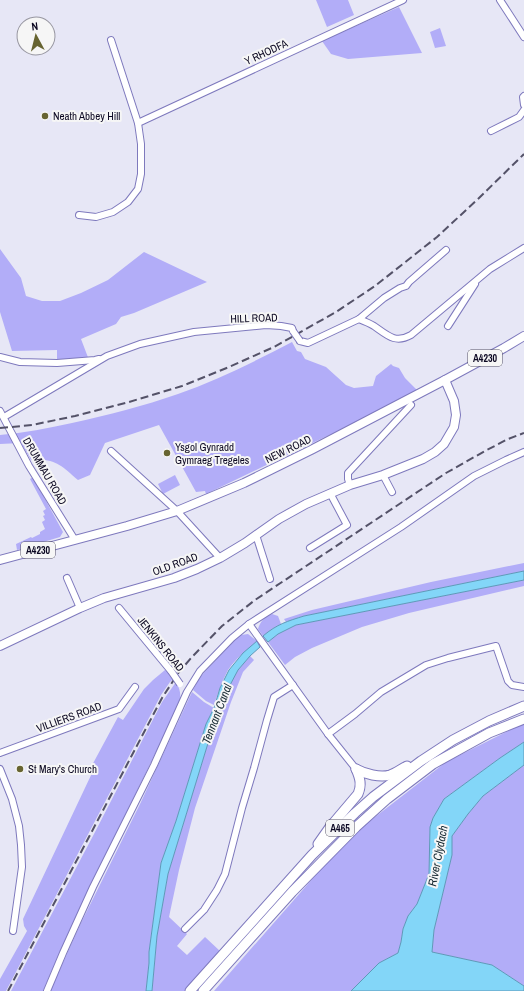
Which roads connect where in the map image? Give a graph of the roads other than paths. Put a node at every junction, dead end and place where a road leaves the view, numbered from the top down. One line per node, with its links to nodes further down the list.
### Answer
1 (403, 0): 8 (street, Y RHODFA)
2 (500, 0): 3 (street)
3 (524, 37)
4 (111, 40): 8 (street)
5 (524, 96): 6 (street)
6 (524, 105)
7 (524, 110): 9 (street)
8 (138, 123): 10 (street)
9 (491, 131)
10 (79, 215)
11 (524, 248): 13 (street)
12 (446, 250): 14 (street, HILL ROAD)
13 (478, 279): 14 (street); 15 (street)
14 (359, 319): 17 (street, HILL ROAD, bridge)
15 (448, 326)
16 (524, 336): 19 (main road, NEW ROAD / A4230)
17 (107, 356): 18 (street); 22 (street, HILL ROAD)
18 (0, 357)
19 (445, 380): 25 (main road, OLD ROAD); 29 (main road, NEW ROAD / A4230)
20 (411, 405): 26 (street)
21 (0, 411): 22 (street, DRUMMAU ROAD)
22 (4, 417): 31 (street, DRUMMAU ROAD)
23 (111, 451): 29 (street)
24 (524, 452): 39 (street)
25 (383, 475): 26 (main road, OLD ROAD); 27 (street)
26 (350, 486): 28 (main road, OLD ROAD)
27 (392, 492)
28 (330, 493): 30 (main road, OLD ROAD); 32 (street)
29 (177, 511): 31 (main road, NEW ROAD / A4230); 33 (street)
30 (256, 535): 33 (main road, OLD ROAD); 36 (street)
31 (75, 540): 34 (main road, NEW ROAD / A4230)
32 (310, 548)
33 (220, 558): 37 (main road, OLD ROAD)
34 (0, 560)
35 (67, 578): 37 (street)
36 (270, 579)
37 (80, 608): 40 (main road, OLD ROAD)
38 (119, 608): 44 (street, JENKINS ROAD, bridge)
39 (249, 624): 41 (street); 44 (street)
40 (0, 646)
41 (293, 685): 47 (street); 53 (street)
42 (135, 687): 48 (street, VILLIERS ROAD)
43 (524, 687): 47 (street)
44 (187, 692): 55 (street)
45 (524, 706): 49 (highway, A465)
46 (524, 719): 57 (highway, A465)
47 (328, 734): 51 (street)
48 (0, 753)
49 (420, 761): 51 (highway, A465); 52 (highway, A465)
50 (0, 769): 54 (street)
51 (356, 769): 52 (highway, A465)
52 (312, 855): 56 (highway, A465)
53 (185, 929)
54 (13, 930)
55 (47, 991)
56 (190, 991)
57 (203, 991)

